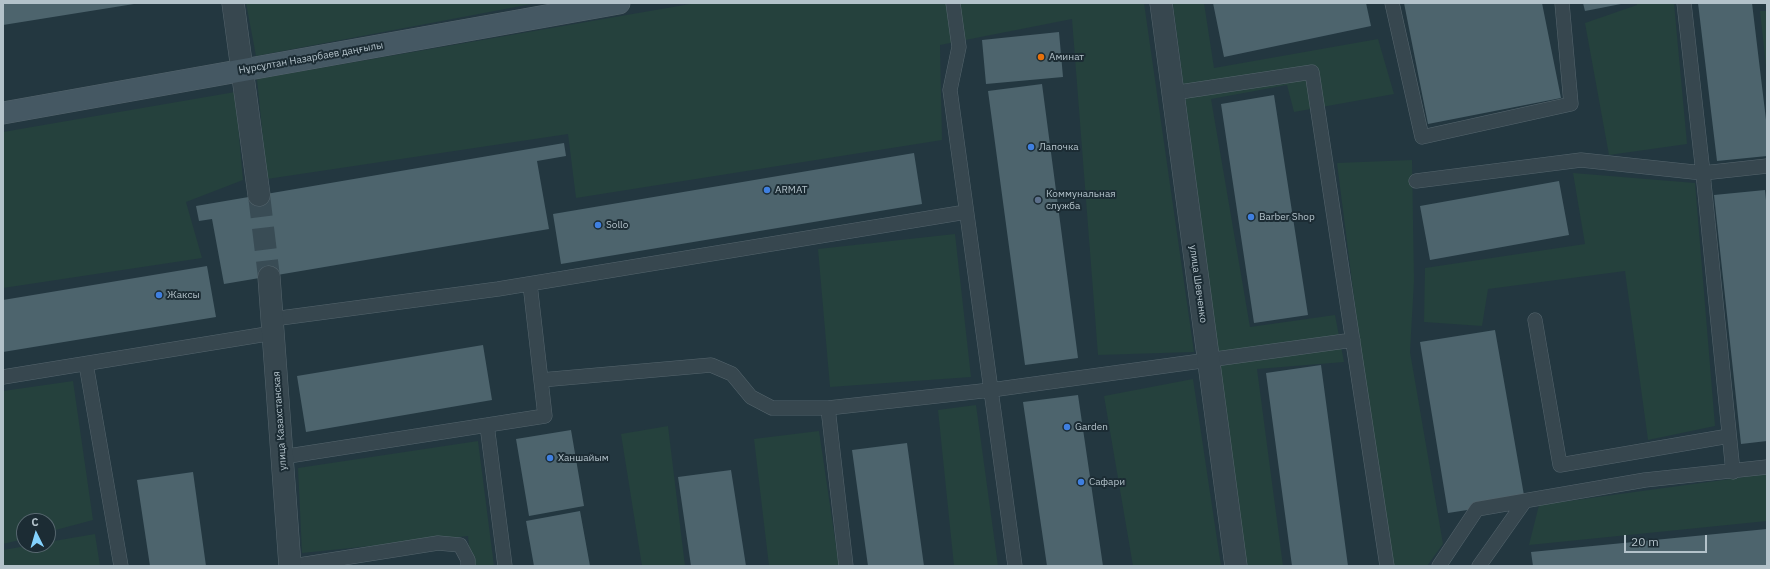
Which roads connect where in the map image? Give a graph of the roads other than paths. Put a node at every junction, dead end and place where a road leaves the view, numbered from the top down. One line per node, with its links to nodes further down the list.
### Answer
1 (234, 3): 8 (street)
2 (619, 3): 8 (main road, Нұрсұлтан Назарбаев даңғылы)
3 (953, 3): 15 (lane)
4 (1161, 3): 9 (street, улица Шевченко)
5 (1392, 3): 6 (lane)
6 (1562, 3)
7 (1684, 3): 12 (lane)
8 (244, 70): 10 (main road, Нұрсұлтан Назарбаев даңғылы); 14 (street)
9 (1173, 92): 20 (lane); 21 (street, улица Шевченко)
10 (3, 113)
11 (1767, 166): 12 (lane)
12 (1703, 173): 13 (lane); 28 (lane)
13 (1416, 181)
14 (259, 195)
15 (966, 212): 17 (lane); 25 (lane)
16 (269, 277): 19 (street, улица Казахстанская)
17 (530, 284): 19 (lane); 24 (lane)
18 (1535, 320): 28 (lane)
19 (273, 326): 22 (lane); 29 (street, улица Казахстанская)
20 (1353, 340): 21 (lane); 41 (lane)
21 (1208, 359): 25 (lane); 40 (street, улица Шевченко)
22 (86, 364): 23 (lane); 33 (lane)
23 (3, 377)
24 (541, 380): 26 (lane); 27 (lane)
25 (991, 390): 26 (lane); 39 (lane)
26 (828, 408): 38 (lane)
27 (487, 426): 29 (lane); 37 (lane)
28 (1729, 436): 31 (lane)
29 (282, 457): 34 (street, улица Казахстанская)
30 (1767, 467): 31 (lane)
31 (1733, 472): 32 (lane)
32 (1525, 501): 42 (lane); 43 (lane)
33 (121, 566)
34 (290, 566)
35 (293, 566): 36 (lane)
36 (468, 566)
37 (505, 566)
38 (846, 566)
39 (1015, 566)
40 (1236, 566)
41 (1387, 566)
42 (1439, 566)
43 (1479, 566)

